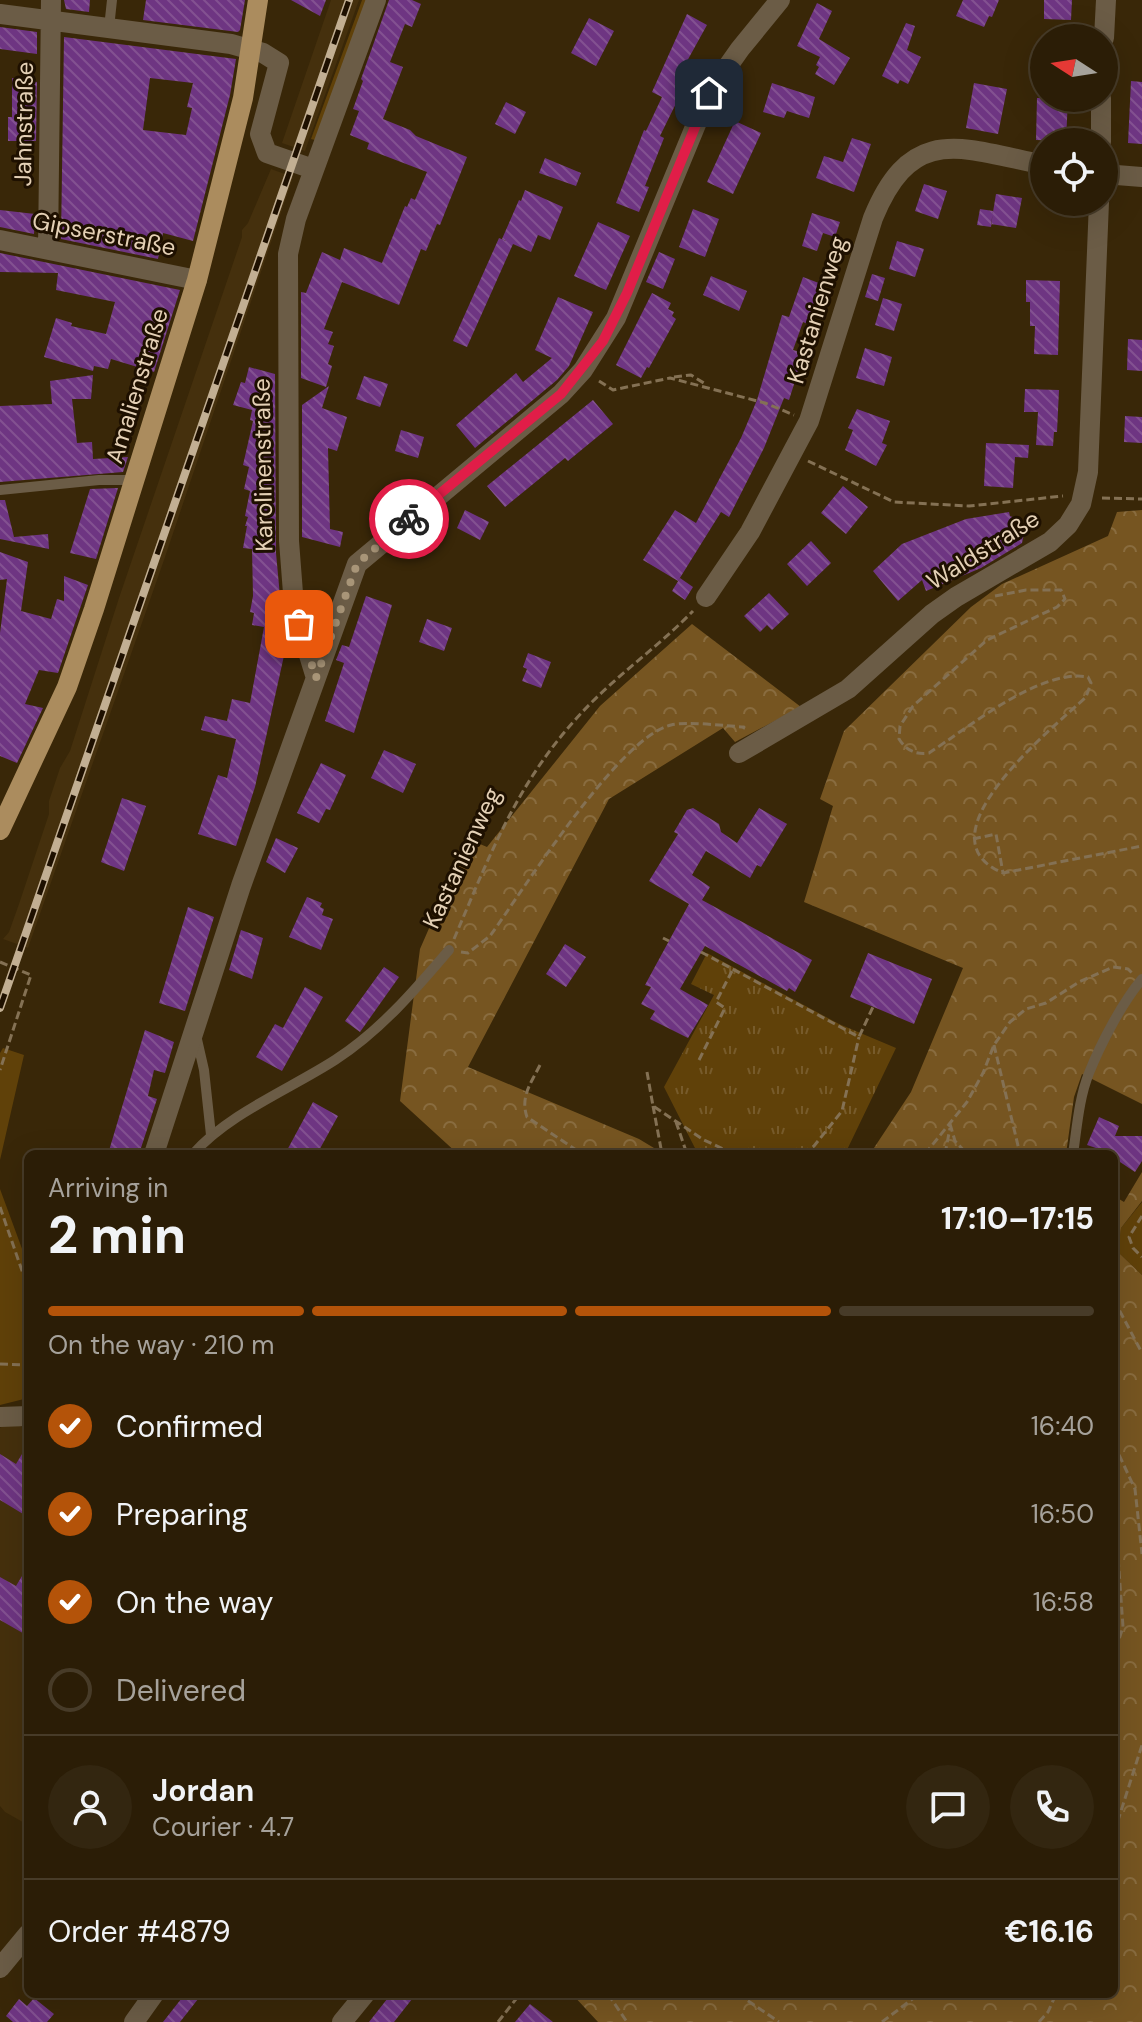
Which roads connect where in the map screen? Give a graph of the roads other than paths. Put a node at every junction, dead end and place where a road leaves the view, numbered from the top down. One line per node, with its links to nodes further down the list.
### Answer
1 (112, 0): 9 (lane)
2 (258, 0): 10 (main road, Amalienstraße)
3 (376, 0): 12 (street, Karolinenstraße)
4 (780, 0): 22 (street)
5 (1106, 0): 8 (street)
6 (51, 10): 7 (street); 9 (street); 17 (street, Jahnstraße)
7 (0, 14)
8 (1105, 24)
9 (109, 28): 10 (street)
10 (251, 49): 12 (street); 18 (main road, Amalienstraße)
11 (1030, 163): 21 (street, Kastanienweg)
12 (313, 169): 22 (street, Karolinenstraße)
13 (1118, 175): 14 (street)
14 (1142, 177)
15 (1098, 216): 23 (street, Waldstraße)
16 (0, 240): 17 (street, Gipserstraße)
17 (48, 249): 18 (street, Gipserstraße)
18 (197, 280): 19 (main road, Amalienstraße)
19 (135, 480): 20 (lane); 24 (main road, Amalienstraße)
20 (0, 490)
21 (706, 597)
22 (316, 678): 29 (street)
23 (739, 753)
24 (27, 775): 25 (main road); 26 (main road, Amalienstraße)
25 (0, 787)
26 (0, 830)
27 (449, 950): 30 (lane)
28 (1141, 978): 33 (lane)
29 (195, 1029): 30 (lane); 31 (street)
30 (211, 1135): 32 (lane)
31 (155, 1150)
32 (197, 1150)
33 (1074, 1150)
34 (24, 1416): 35 (street)
35 (0, 1417)
36 (24, 1939): 37 (street)
37 (0, 1968)
38 (151, 1998): 40 (street)
39 (362, 1998): 41 (street)
40 (134, 2022)
41 (342, 2022)

